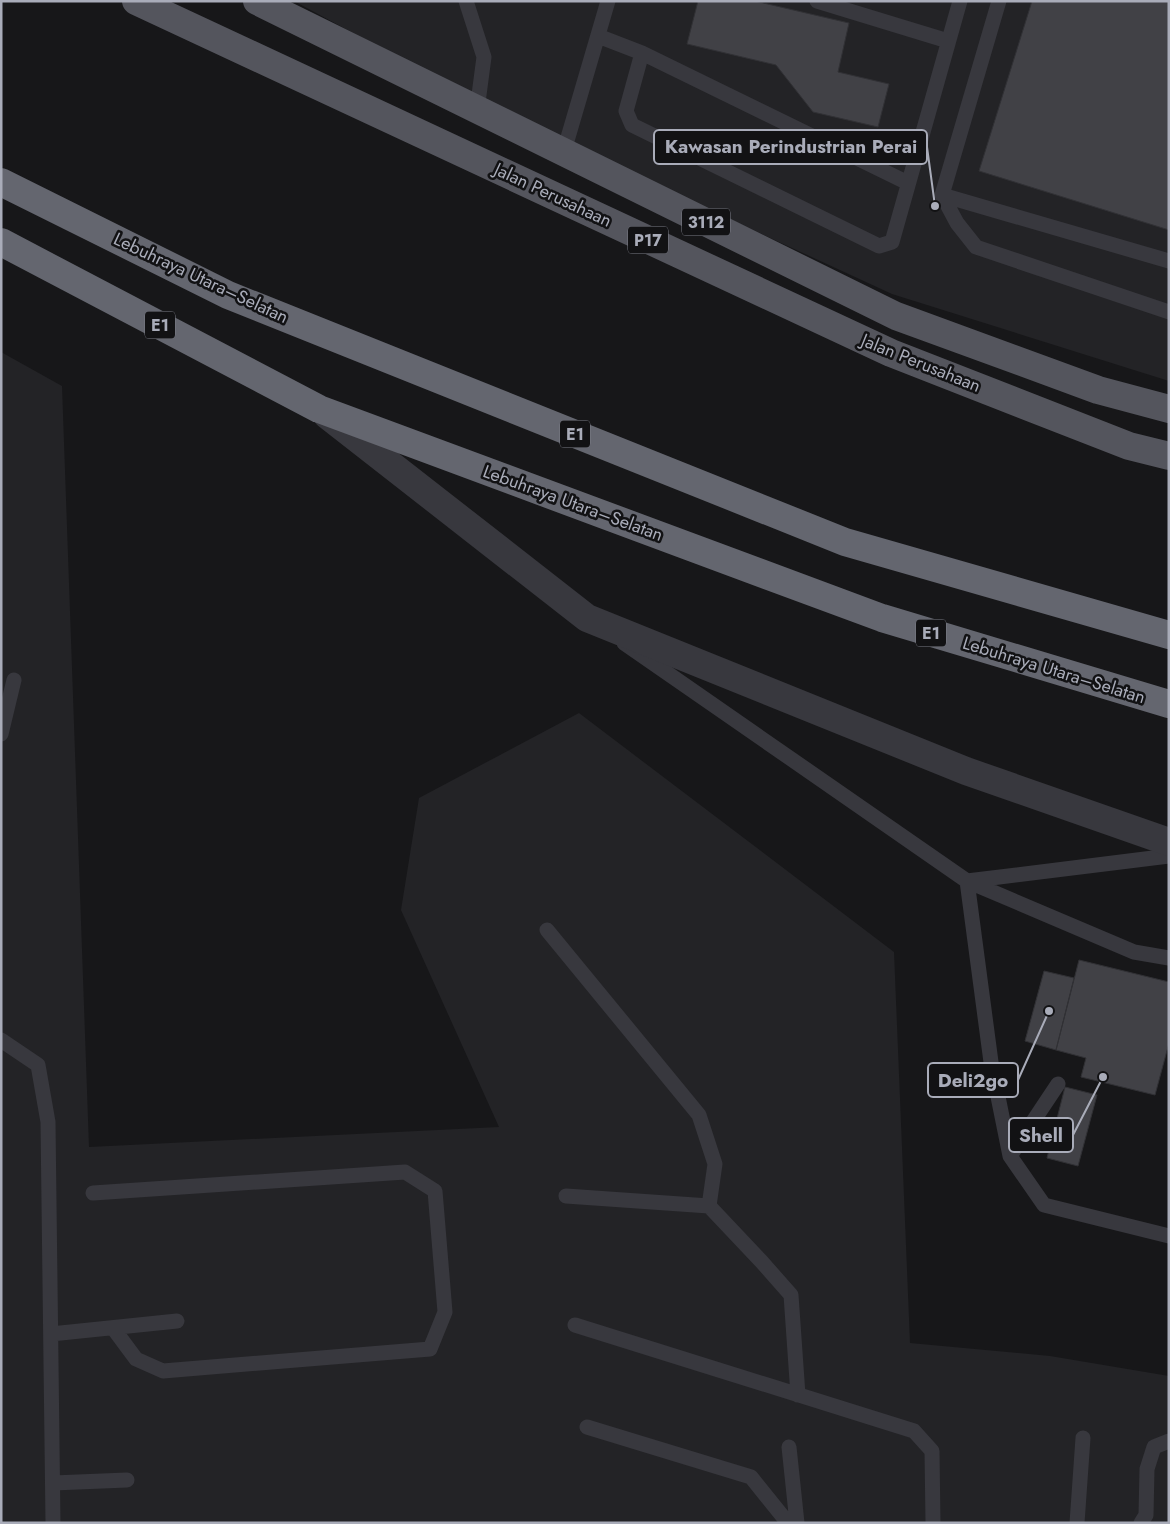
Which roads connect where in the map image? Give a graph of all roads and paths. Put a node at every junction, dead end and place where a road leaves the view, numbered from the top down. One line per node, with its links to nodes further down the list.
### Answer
1 (136, 1): 21 (main road, Jalan Perusahaan / P17)
2 (257, 1): 11 (main road, Jalan Perusahaan / 3112)
3 (466, 1): 11 (lane)
4 (608, 1): 8 (lane)
5 (817, 1): 9 (lane)
6 (960, 1): 9 (lane)
7 (999, 1): 15 (lane)
8 (598, 36): 10 (lane); 12 (lane)
9 (948, 41): 14 (lane)
10 (642, 53): 14 (lane); 14 (lane)
11 (478, 110): 12 (main road, Jalan Perusahaan / 3112)
12 (564, 152): 20 (main road, Jalan Perusahaan / 3112)
13 (1, 182): 23 (highway, Lebuhraya Utara–Selatan / E1)
14 (908, 184)
15 (942, 195): 17 (lane); 18 (lane)
16 (1, 242): 19 (highway, Lebuhraya Utara–Selatan / E1)
17 (1169, 261)
18 (1169, 312)
19 (319, 409): 22 (street); 25 (highway, Lebuhraya Utara–Selatan / E1)
20 (1169, 409)
21 (1169, 456)
22 (588, 618): 27 (street); 29 (lane)
23 (1169, 635)
24 (14, 680): 26 (lane)
25 (1169, 704)
26 (1, 734)
27 (1169, 842)
28 (1169, 856): 29 (lane)
29 (967, 881): 31 (lane); 34 (lane)
30 (548, 930): 37 (lane)
31 (1169, 958)
32 (1, 1040): 42 (lane)
33 (1058, 1084): 34 (lane)
34 (1010, 1156): 38 (lane)
35 (93, 1193): 41 (lane)
36 (566, 1196): 37 (lane)
37 (709, 1206): 43 (lane)
38 (1169, 1236)
39 (177, 1321): 41 (lane)
40 (575, 1325): 43 (lane)
41 (113, 1328): 42 (lane)
42 (51, 1334): 49 (lane)
43 (798, 1395): 54 (lane)
44 (587, 1427): 52 (lane)
45 (1083, 1438): 55 (lane)
46 (1169, 1441): 50 (lane)
47 (789, 1447): 53 (lane)
48 (127, 1480): 49 (lane)
49 (53, 1483): 51 (lane)
50 (1144, 1520)
51 (53, 1523)
52 (788, 1523)
53 (797, 1523)
54 (933, 1523)
55 (1077, 1523)

